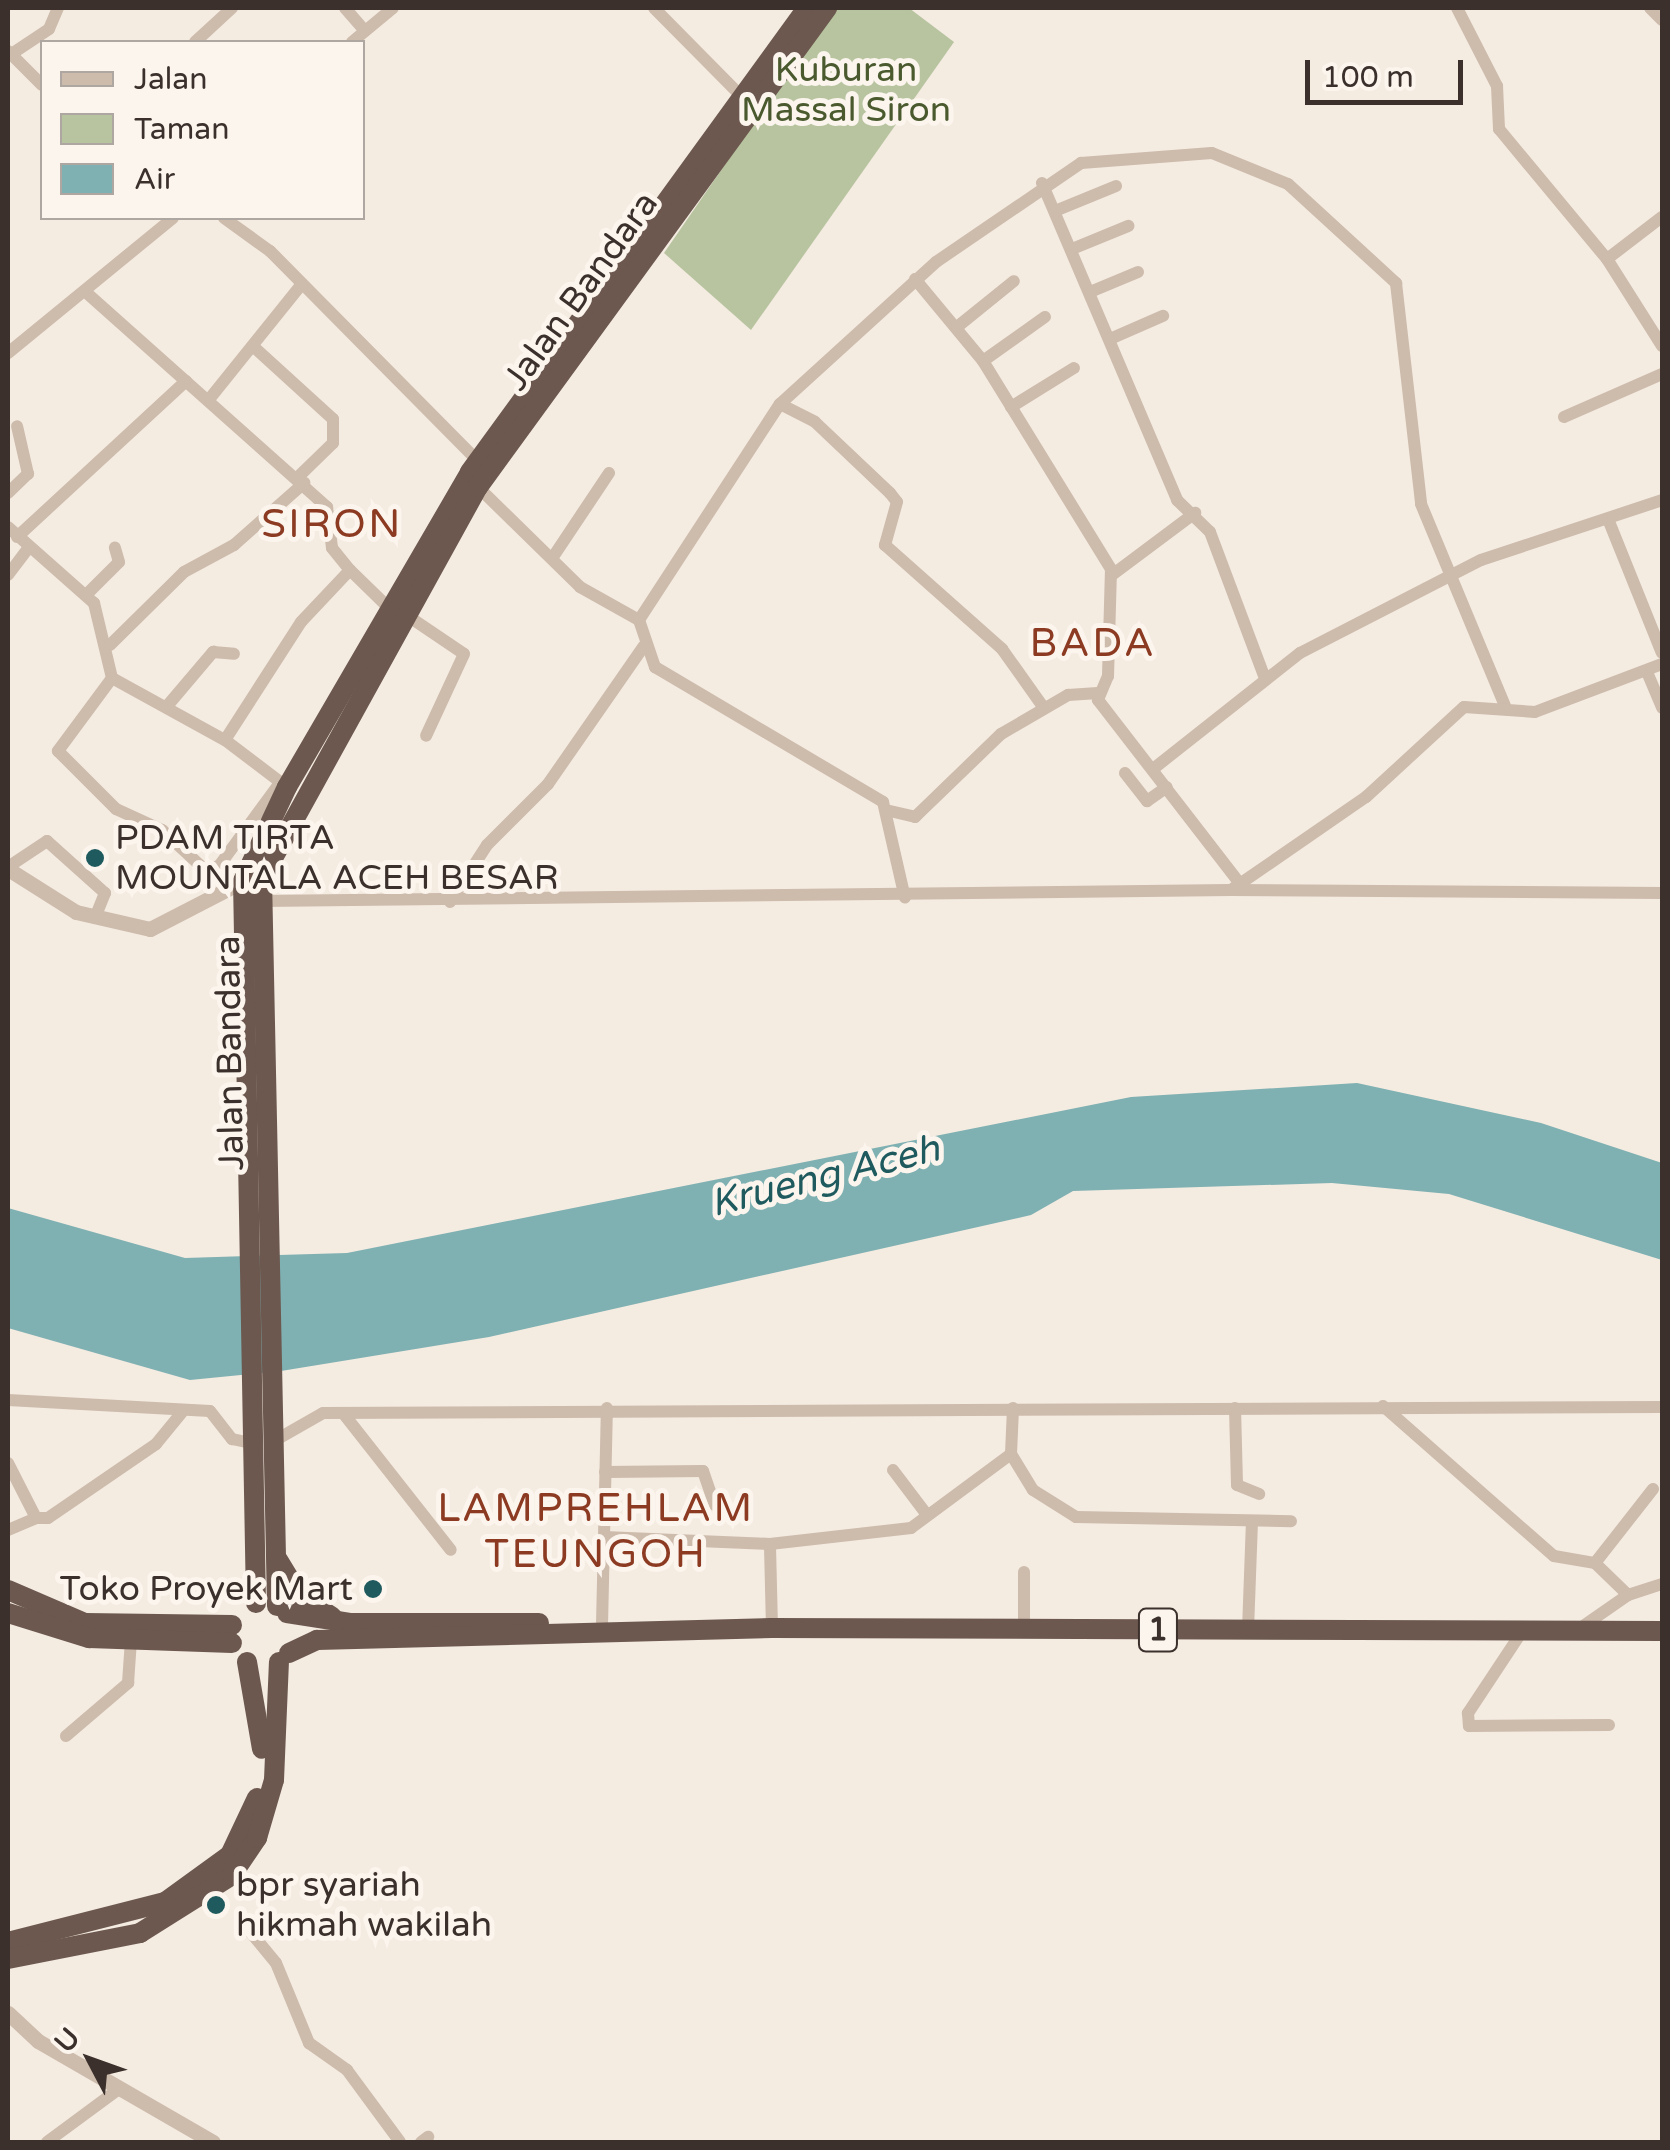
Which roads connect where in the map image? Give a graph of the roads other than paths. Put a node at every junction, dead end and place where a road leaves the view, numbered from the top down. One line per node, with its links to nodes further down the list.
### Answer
1 (58, 8): 14 (street)
2 (232, 8): 12 (street)
3 (345, 8): 11 (street)
4 (393, 8): 11 (street)
5 (654, 8): 16 (street)
6 (807, 8): 16 (highway, Jalan Bandara)
7 (827, 8): 51 (highway, Jalan Bandara)
8 (1457, 8): 25 (street)
9 (1650, 8): 10 (street)
10 (1662, 20)
11 (366, 31): 13 (street)
12 (197, 40)
13 (355, 40)
14 (10, 58): 15 (street)
15 (40, 83)
16 (742, 97): 48 (highway, Jalan Bandara)
17 (1042, 184): 19 (street); 27 (street); 63 (street)
18 (1116, 186): 19 (street)
19 (1055, 211): 24 (street)
20 (1662, 217): 25 (street)
21 (171, 220): 31 (street)
22 (226, 220): 29 (street)
23 (1128, 226): 24 (street)
24 (1072, 249): 30 (street)
25 (1606, 259): 36 (street)
26 (1138, 272): 30 (street)
27 (916, 279): 34 (street); 44 (street)
28 (1014, 281): 34 (street)
29 (302, 284): 37 (street); 48 (street)
30 (1090, 292): 35 (street)
31 (89, 295): 38 (street); 42 (street)
32 (1163, 316): 35 (street)
33 (1045, 317): 39 (street)
34 (956, 327): 39 (street)
35 (1110, 339): 54 (street)
36 (1662, 346)
37 (256, 349): 43 (street); 50 (street)
38 (8, 353)
39 (983, 361): 45 (street)
40 (1074, 368): 45 (street)
41 (1662, 374): 46 (street)
42 (186, 381): 43 (street); 56 (street)
43 (211, 396): 50 (street)
44 (780, 404): 66 (street); 78 (street)
45 (1011, 407): 62 (street)
46 (1564, 418)
47 (16, 426): 52 (street)
48 (478, 461): 65 (highway, Jalan Bandara)
49 (610, 473): 59 (street)
50 (301, 481): 60 (street); 67 (street)
51 (478, 487): 59 (street); 65 (highway, Jalan Bandara)
52 (8, 493)
53 (1662, 500): 55 (street)
54 (1196, 513): 62 (street); 74 (street)
55 (1608, 519): 63 (street); 69 (street)
56 (12, 532): 57 (street)
57 (28, 548): 61 (street); 64 (street)
58 (115, 548): 64 (street)
59 (553, 557): 66 (street)
60 (350, 570): 65 (street); 81 (street)
61 (8, 575)
62 (1112, 575): 75 (street)
63 (1449, 576): 74 (street); 77 (street)
64 (87, 594): 67 (street)
65 (398, 611): 80 (street); 82 (highway, Jalan Bandara)
66 (639, 620): 68 (street)
67 (110, 645): 73 (street)
68 (644, 646): 87 (street); 95 (street)
69 (1662, 653)
70 (234, 654): 76 (street)
71 (1662, 664): 72 (street)
72 (1647, 672): 77 (street); 79 (street)
73 (112, 678): 76 (street); 89 (street)
74 (1265, 678): 83 (street)
75 (1098, 693): 78 (street); 83 (street)
76 (168, 705): 81 (street)
77 (1505, 706): 91 (street)
78 (1044, 708): 87 (street)
79 (1662, 708)
80 (426, 736)
81 (226, 740): 85 (street)
82 (328, 741): 85 (highway, Jalan Bandara); 94 (highway, Jalan Bandara)
83 (1153, 769): 86 (street)
84 (1125, 773): 86 (street)
85 (283, 786): 89 (street); 90 (highway, Jalan Bandara)
86 (1167, 787): 91 (street)
87 (888, 808): 93 (street)
88 (8, 868): 96 (street); 96 (street)
89 (213, 871): 90 (street)
90 (233, 884): 96 (street); 97 (highway, Jalan Bandara)
91 (1234, 884): 92 (street); 93 (street)
92 (1662, 893)
93 (904, 898): 95 (street)
94 (261, 900): 95 (street); 97 (highway, Jalan Bandara)
95 (450, 902)
96 (95, 918)
97 (251, 922): 106 (highway, Jalan Bandara)
98 (8, 1400): 104 (street)
99 (1383, 1406): 102 (street); 103 (street); 123 (street)
100 (607, 1408): 101 (street); 105 (street); 110 (street)
101 (1013, 1408): 102 (street); 107 (street)
102 (1235, 1408): 112 (street)
103 (1662, 1408)
104 (183, 1411): 106 (street); 115 (street)
105 (343, 1413): 106 (street); 122 (street)
106 (265, 1442): 121 (highway, Jalan Bandara); 128 (highway, Jalan Bandara)
107 (1011, 1454): 114 (street); 117 (street)
108 (8, 1463): 115 (street)
109 (892, 1470): 114 (street)
110 (605, 1472): 113 (street); 119 (street)
111 (1654, 1489): 123 (street)
112 (1259, 1494)
113 (716, 1505)
114 (927, 1515): 120 (street)
115 (36, 1518): 118 (street)
116 (1292, 1521): 117 (street)
117 (1252, 1522): 134 (street)
118 (8, 1530)
119 (604, 1537): 120 (street); 131 (street)
120 (770, 1544): 132 (street)
121 (274, 1548): 128 (highway, Jalan Bandara); 130 (highway)
122 (452, 1550)
123 (1595, 1562): 127 (street)
124 (1024, 1572): 136 (street)
125 (1662, 1584): 127 (street)
126 (8, 1590): 139 (highway)
127 (1628, 1595): 137 (street)
128 (273, 1607): 130 (highway, 1); 139 (highway); 141 (highway)
129 (10, 1618): 140 (highway)
130 (351, 1623): 131 (highway, 1)
131 (602, 1626): 133 (highway, 1)
132 (772, 1628): 133 (highway, 1); 136 (highway, 1)
133 (653, 1630): 141 (highway, 1)
134 (1248, 1630): 135 (highway, 1); 136 (highway, 1)
135 (1523, 1630): 137 (highway, 1); 143 (street)
136 (1024, 1631)
137 (1577, 1631): 138 (highway, 1)
138 (1662, 1631)
139 (232, 1634): 140 (highway); 142 (highway)
140 (131, 1640): 144 (street)
141 (284, 1657): 142 (highway, 1); 147 (highway)
142 (247, 1662): 146 (highway)
143 (1609, 1726)
144 (66, 1736)
145 (247, 1928): 153 (street)
146 (8, 1942)
147 (8, 1959)
148 (8, 2013): 149 (street)
149 (119, 2089): 150 (street); 152 (street)
150 (63, 2139): 151 (street)
151 (47, 2142)
152 (213, 2142)
153 (400, 2142)

